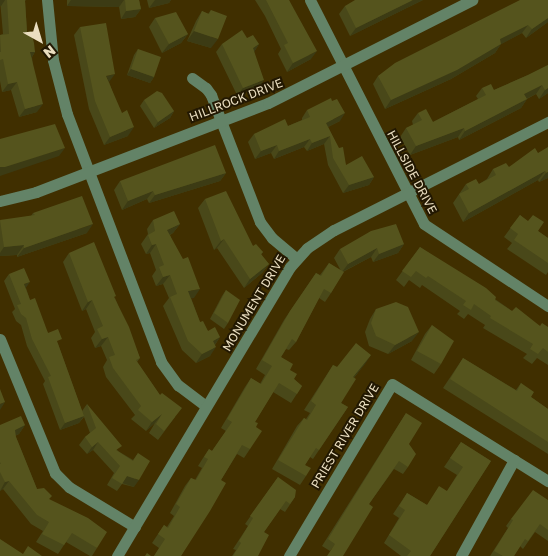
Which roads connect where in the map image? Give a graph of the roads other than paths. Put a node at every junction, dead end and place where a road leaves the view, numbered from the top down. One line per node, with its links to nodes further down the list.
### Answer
1 (47, 0): 8 (street)
2 (310, 0): 4 (street, HILLSIDE DRIVE)
3 (472, 0): 4 (street, HILLROCK DRIVE)
4 (344, 66): 6 (street, HILLROCK DRIVE); 9 (street, HILLSIDE DRIVE)
5 (192, 78): 6 (street)
6 (221, 121): 8 (street, HILLROCK DRIVE); 11 (street)
7 (548, 122): 9 (street, MONUMENT DRIVE)
8 (89, 172): 10 (street, HILLROCK DRIVE); 14 (street)
9 (406, 193): 11 (street, MONUMENT DRIVE); 12 (street, HILLSIDE DRIVE)
10 (0, 201)
11 (296, 258): 14 (street, MONUMENT DRIVE)
12 (548, 306)
13 (1, 347): 17 (street)
14 (206, 406): 17 (street, MONUMENT DRIVE)
15 (514, 460): 16 (street, PRIEST RIVER DRIVE); 19 (street, PRIEST RIVER DRIVE); 20 (street)
16 (548, 480)
17 (135, 527): 18 (street, MONUMENT DRIVE)
18 (117, 556)
19 (289, 556)
20 (462, 556)

